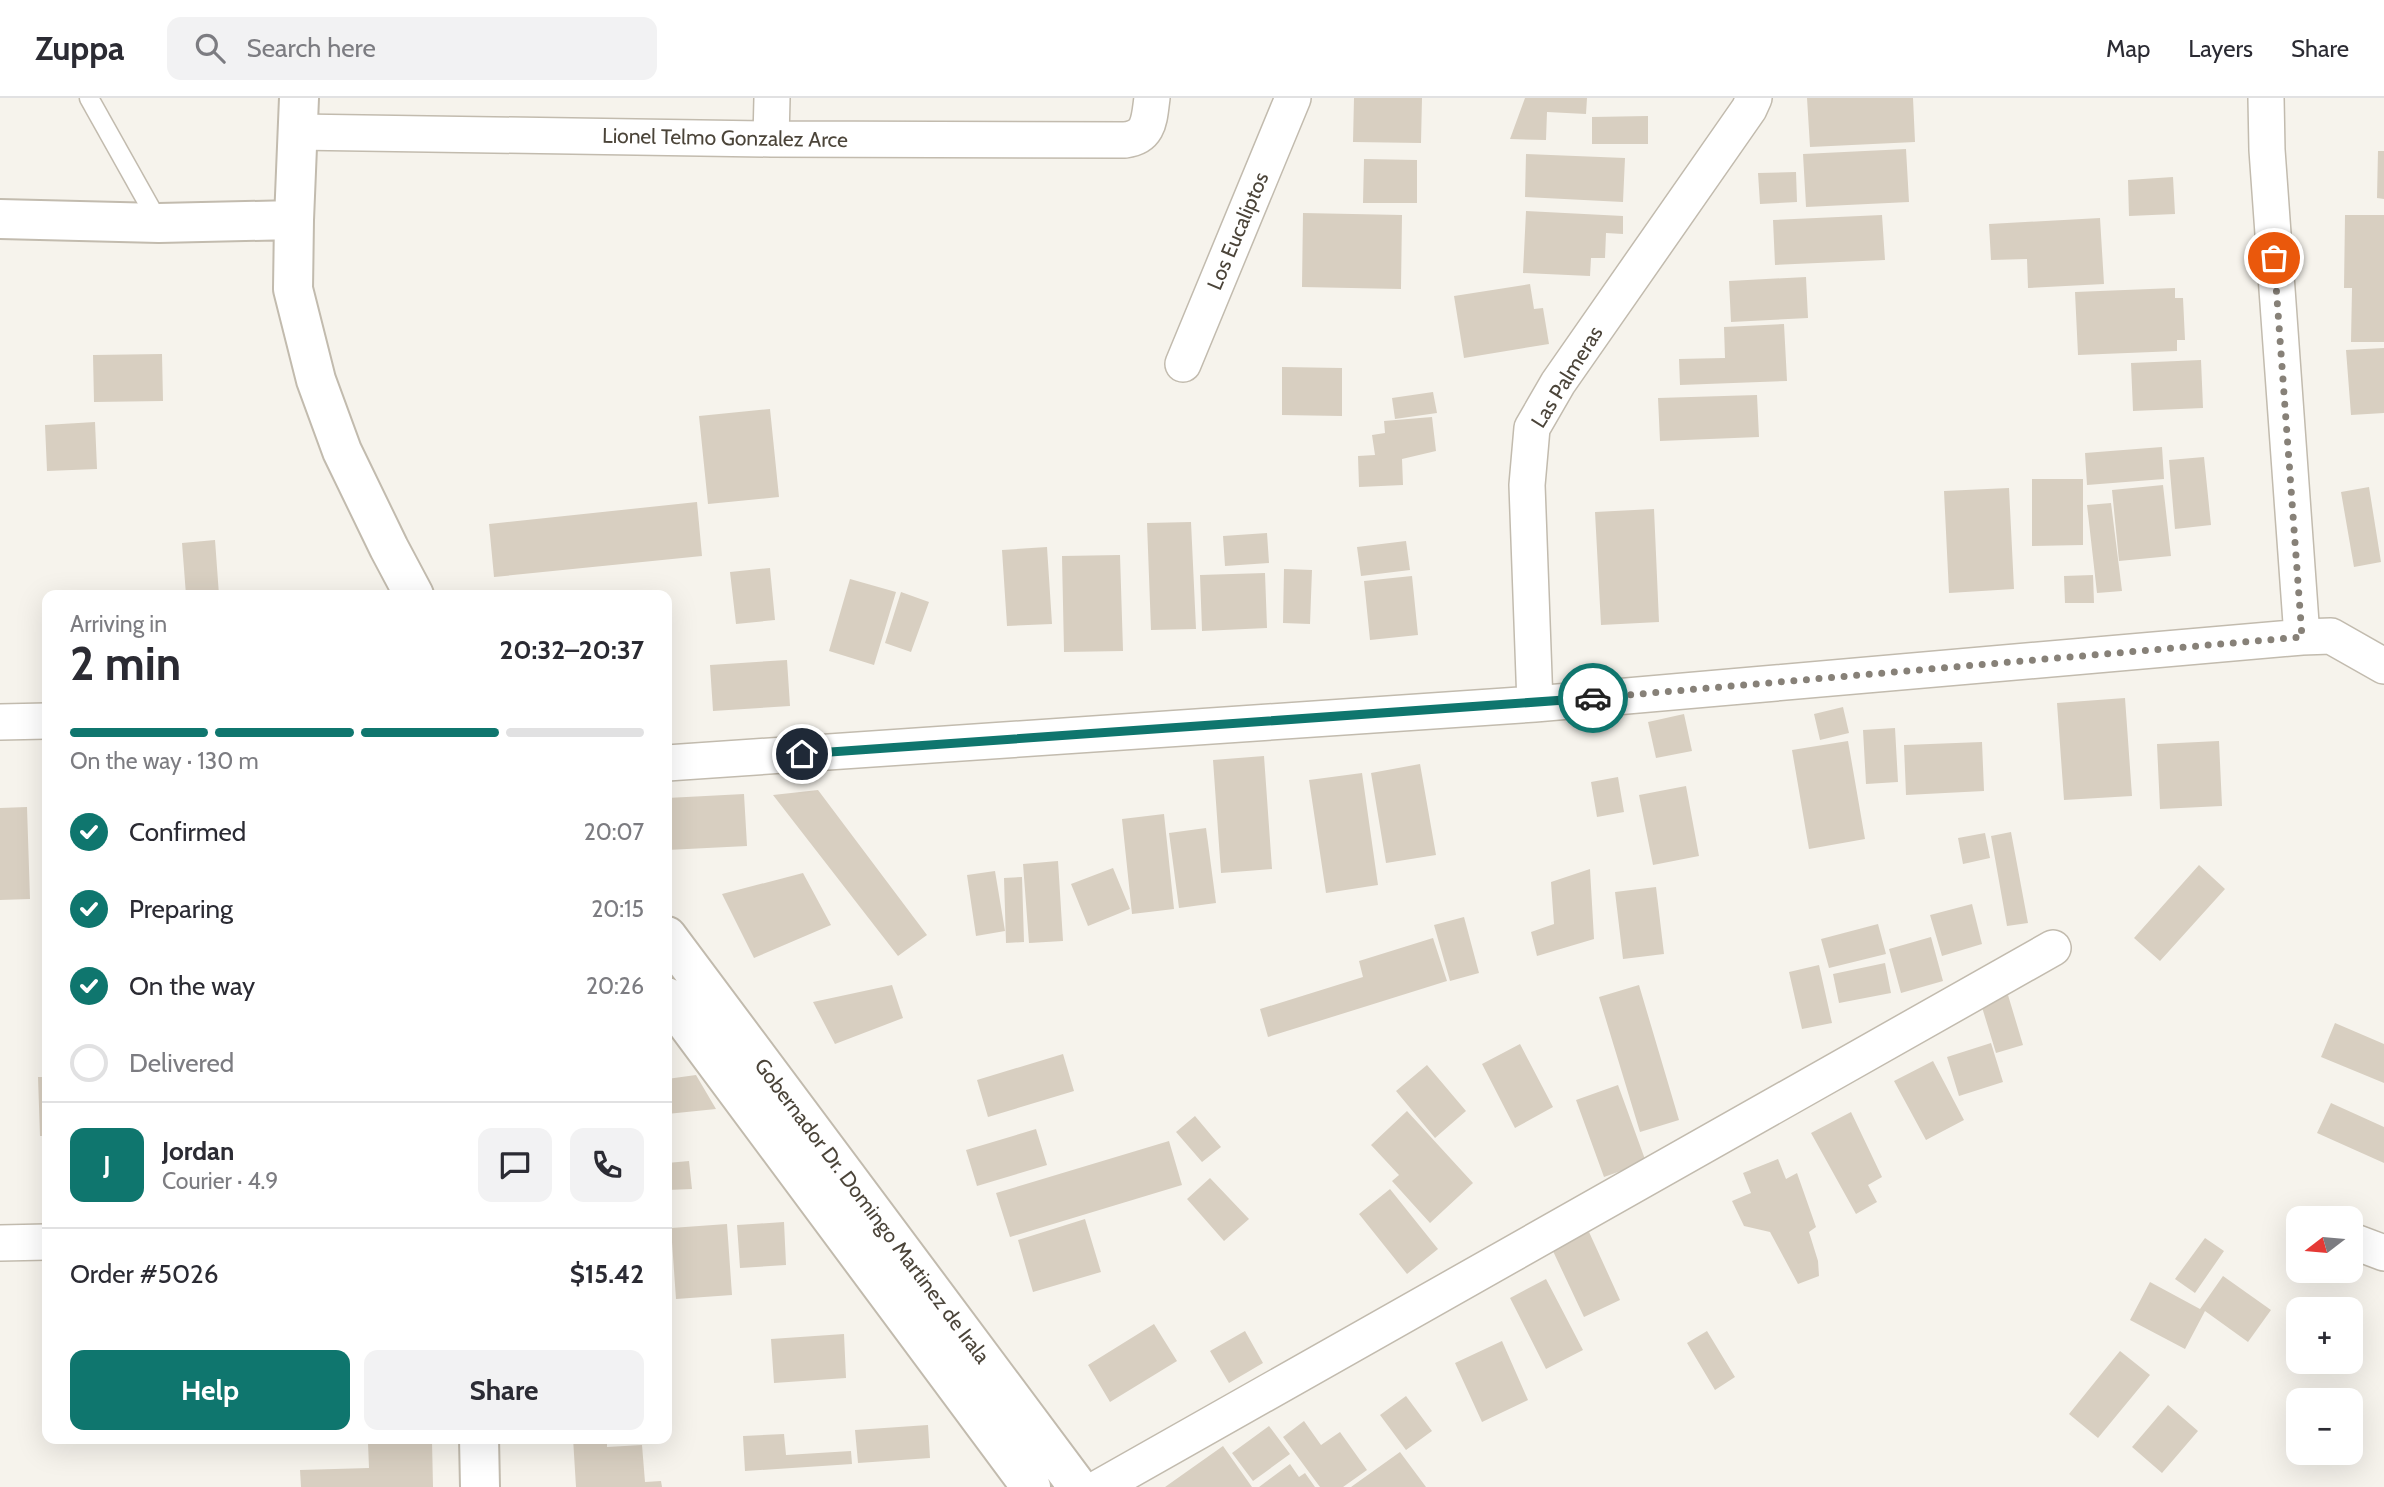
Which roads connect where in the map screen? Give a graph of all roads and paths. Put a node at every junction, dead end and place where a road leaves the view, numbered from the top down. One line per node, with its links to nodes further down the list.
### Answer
1 (89, 98): 11 (lane)
2 (772, 98): 8 (street)
3 (1293, 98): 12 (street, Los Eucaliptos)
4 (1754, 98): 16 (street, Las Palmeras)
5 (2266, 98): 14 (street)
6 (1150, 112): 8 (street, Lionel Telmo Gonzalez Arce)
7 (298, 115): 8 (street, Lionel Telmo Gonzalez Arce); 10 (street)
8 (771, 139)
9 (0, 219): 11 (street)
10 (293, 220): 11 (street); 13 (street)
11 (159, 223)
12 (1183, 364)
13 (412, 590)
14 (2316, 636): 15 (street); 16 (street)
15 (2384, 666)
16 (1535, 704): 19 (street)
17 (42, 721): 18 (street)
18 (0, 722)
19 (672, 763)
20 (672, 943): 28 (street, Gobernador Dr. Domingo Martinez de Irala)
21 (2053, 948): 29 (street)
22 (672, 1004): 27 (street, Gobernador Dr. Domingo Martinez de Irala)
23 (42, 1242): 24 (street)
24 (0, 1243)
25 (479, 1444): 26 (street)
26 (480, 1487)
27 (1031, 1487)
28 (1078, 1487)
29 (1100, 1487)

